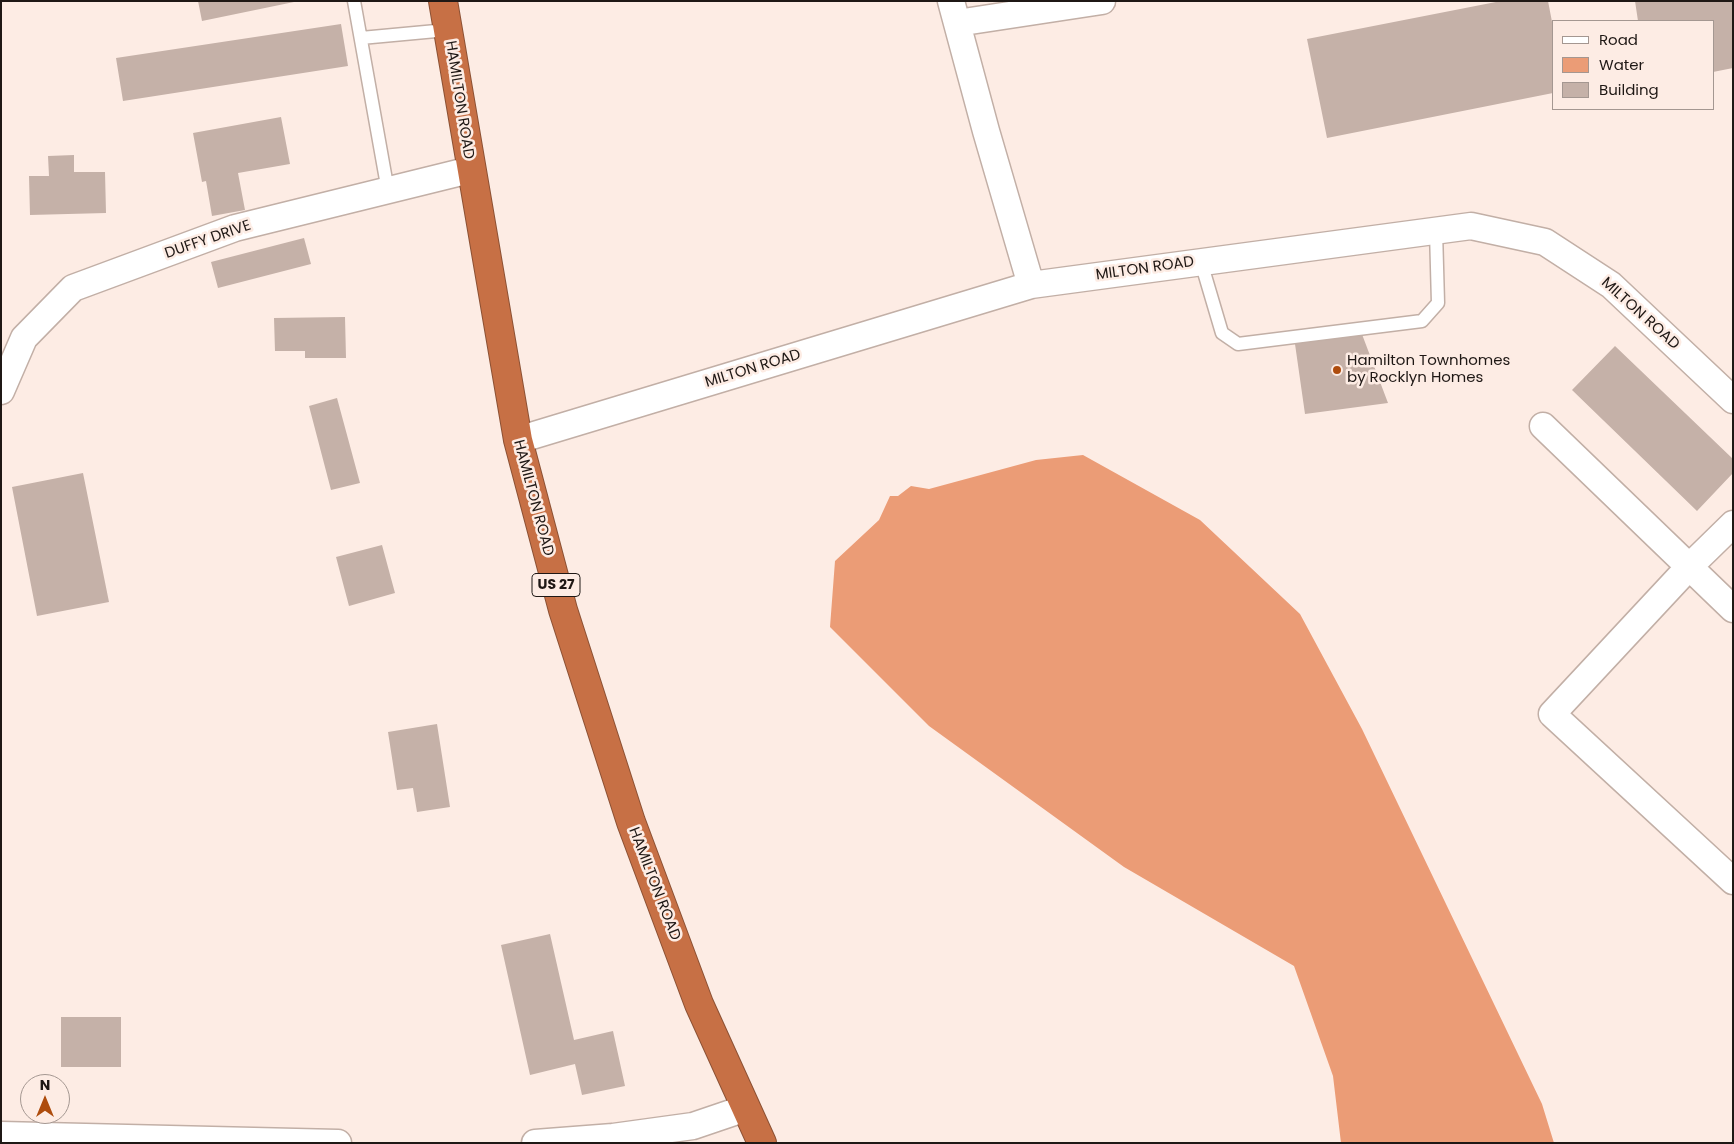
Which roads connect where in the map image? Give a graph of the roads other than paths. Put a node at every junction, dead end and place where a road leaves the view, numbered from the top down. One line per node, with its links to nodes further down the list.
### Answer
1 (354, 1): 6 (lane)
2 (443, 1): 5 (highway, HAMILTON ROAD / US 27)
3 (1102, 1): 4 (street)
4 (954, 12): 11 (street)
5 (447, 30): 6 (lane); 7 (highway, HAMILTON ROAD / US 27)
6 (361, 38): 8 (lane)
7 (470, 170): 8 (street, DUFFY DRIVE); 15 (highway, HAMILTON ROAD / US 27)
8 (388, 191): 12 (street, DUFFY DRIVE)
9 (1436, 231): 10 (street, MILTON ROAD); 10 (lane); 13 (street, MILTON ROAD)
10 (1201, 262): 11 (street, MILTON ROAD)
11 (1031, 285): 15 (street, MILTON ROAD)
12 (1, 391)
13 (1733, 400)
14 (1543, 426): 17 (street)
15 (518, 440): 20 (highway, HAMILTON ROAD / US 27)
16 (1733, 524): 17 (street)
17 (1689, 568): 18 (street); 19 (street)
18 (1733, 609)
19 (1733, 882)
20 (746, 1108): 23 (street); 24 (highway, HAMILTON ROAD / US 27)
21 (1, 1135): 22 (street)
22 (338, 1143)
23 (535, 1143)
24 (762, 1143)

